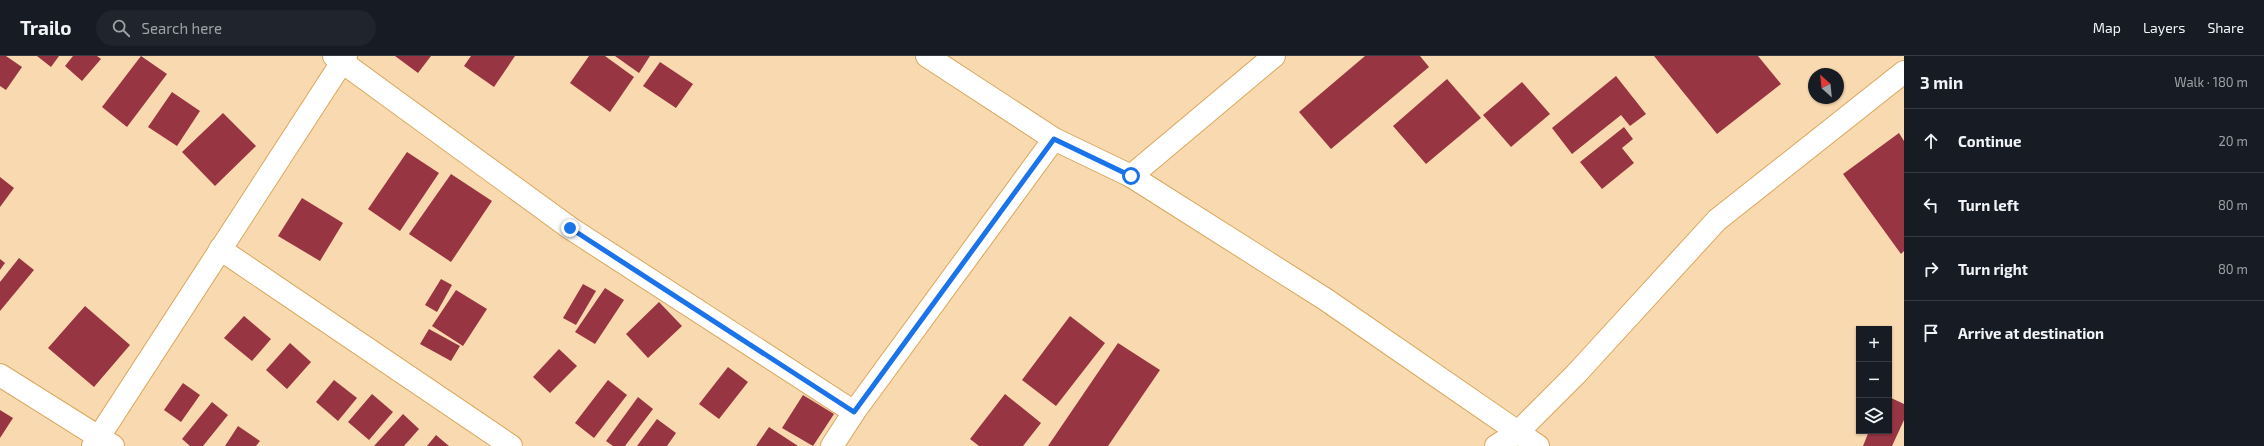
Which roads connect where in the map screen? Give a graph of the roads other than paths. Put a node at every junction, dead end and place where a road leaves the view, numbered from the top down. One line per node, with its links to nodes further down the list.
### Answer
1 (928, 56): 5 (street)
2 (1274, 56): 6 (street)
3 (341, 58): 7 (street); 9 (street)
4 (1904, 72): 10 (street)
5 (1054, 139): 6 (street); 9 (street)
6 (1131, 176): 10 (street)
7 (220, 250): 11 (street); 12 (street)
8 (0, 375): 11 (street)
9 (854, 412): 13 (street)
10 (1517, 432): 14 (street); 15 (street)
11 (101, 443)
12 (511, 446)
13 (832, 446)
14 (1496, 446)
15 (1538, 446)

